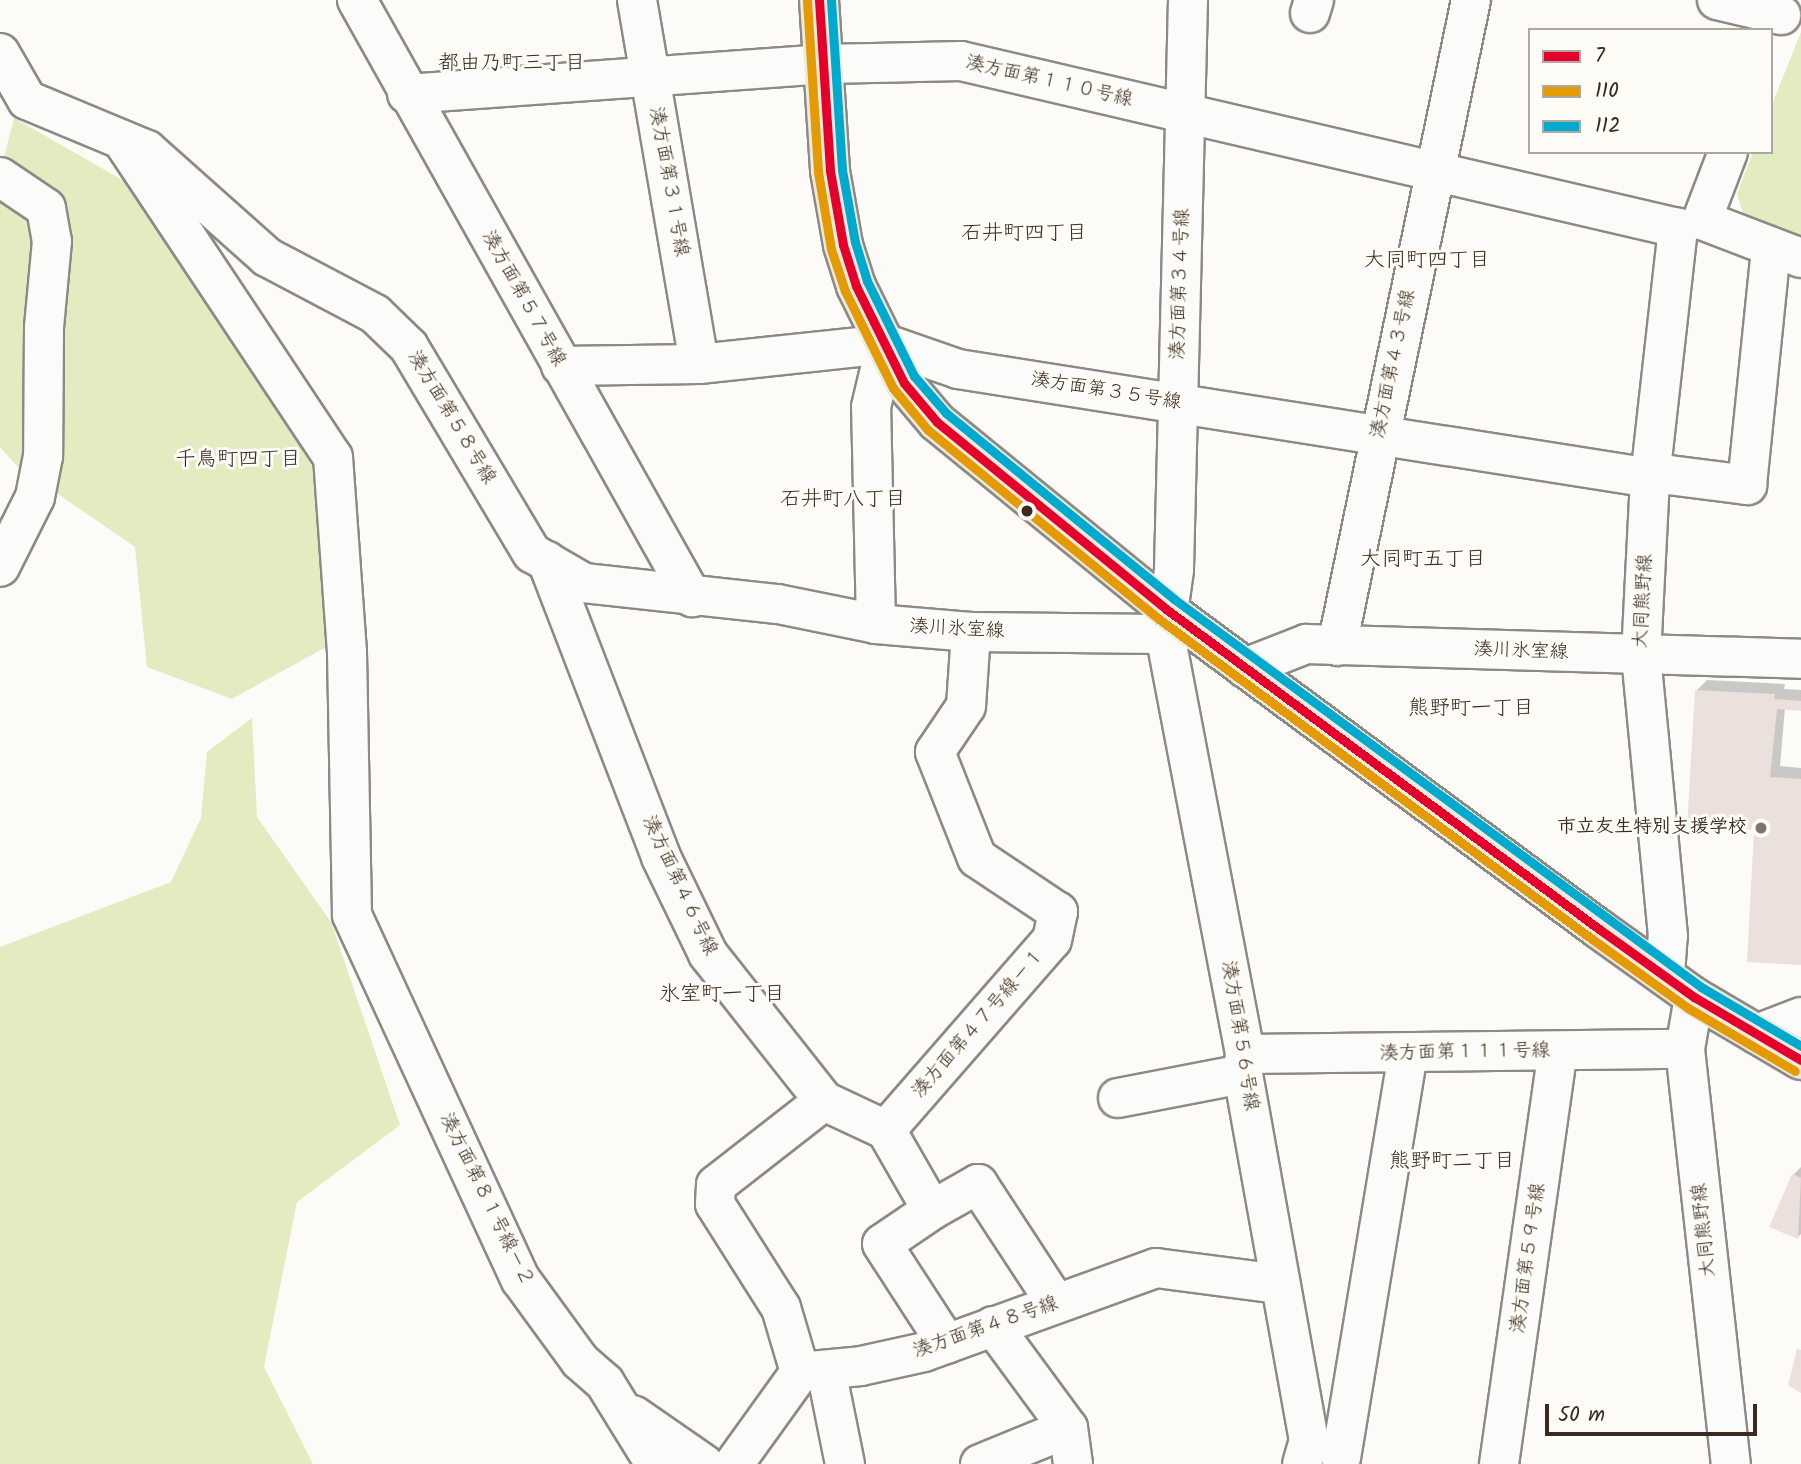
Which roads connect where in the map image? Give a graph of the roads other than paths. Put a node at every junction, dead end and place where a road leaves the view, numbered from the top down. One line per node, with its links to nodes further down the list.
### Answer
1 (357, 0): 11 (street, 湊方面第５７号線)
2 (638, 0): 10 (street, 湊方面第３１号線)
3 (819, 0): 9 (main road)
4 (1188, 0): 12 (street, 湊方面第３４号線)
5 (1471, 0): 15 (street, 湊方面第４３号線)
6 (1717, 0): 7 (street)
7 (1780, 19)
8 (0, 53): 13 (street, 湊方面第５８号線)
9 (822, 64): 10 (street, 湊方面第１１０号線); 12 (street, 湊方面第１１０号線); 19 (main road)
10 (650, 75): 11 (street, 湊方面第１１０号線); 20 (street, 湊方面第３１号線)
11 (407, 94): 21 (street, 湊方面第５７号線)
12 (1185, 114): 15 (street, 湊方面第１１０号線); 22 (street, 湊方面第３４号線)
13 (122, 140): 26 (street, 湊方面第５８号線); 53 (street, 湊方面第８１号線－２)
14 (1727, 154): 17 (street, 大同熊野線)
15 (1433, 171): 17 (street, 湊方面第１１０号線); 23 (street, 湊方面第４３号線)
16 (0, 177): 25 (street)
17 (1690, 224): 18 (street, 湊方面第１１０号線); 24 (street, 大同熊野線)
18 (1786, 252): 24 (street, 湊方面第３５号線)
19 (886, 344): 20 (street, 湊方面第３５号線); 22 (street, 湊方面第３５号線); 29 (main road); 30 (street)
20 (699, 364): 21 (street, 湊方面第３５号線)
21 (561, 366): 28 (street, 湊方面第５７号線)
22 (1177, 403): 23 (street, 湊方面第３５号線); 29 (street, 湊方面第３４号線)
23 (1379, 434): 24 (street, 湊方面第３５号線); 32 (street, 湊方面第４３号線)
24 (1650, 478): 33 (street, 大同熊野線)
25 (10, 518): 27 (street)
26 (547, 561): 28 (street, 湊方面第５８号線); 45 (street, 湊方面第４６号線)
27 (0, 567)
28 (692, 597): 30 (street, 湊方面第５８号線)
29 (1165, 622): 31 (street, 湊川氷室線); 35 (main road); 43 (street, 湊方面第５６号線)
30 (876, 624): 31 (street, 湊川氷室線)
31 (971, 632): 46 (street, 湊方面第４７号線－１)
32 (1336, 646): 33 (street, 湊川氷室線); 35 (street, 湊川氷室線)
33 (1641, 656): 34 (street, 湊川氷室線); 36 (street, 大同熊野線)
34 (1801, 659)
35 (1245, 667): 36 (main road)
36 (1679, 986): 38 (main road); 39 (street, 大同熊野線)
37 (1801, 1017): 38 (street)
38 (1757, 1034): 42 (main road)
39 (1685, 1049): 40 (street, 湊方面第１１１号線); 64 (street, 大同熊野線)
40 (1558, 1052): 41 (street, 湊方面第１１１号線); 63 (street, 湊方面第５９号線)
41 (1408, 1054): 43 (street, 湊方面第１１１号線); 56 (street)
42 (1801, 1060)
43 (1244, 1064): 44 (street, 湊方面第１１１号線); 48 (street, 湊方面第５６号線)
44 (1118, 1098)
45 (824, 1101): 46 (street, 湊方面第４６号線); 52 (street)
46 (886, 1130): 47 (street)
47 (932, 1210): 49 (street); 51 (street)
48 (1280, 1284): 49 (street, 湊方面第４８号線); 56 (street, 湊方面第５６号線)
49 (1056, 1303): 50 (street, 湊方面第４８号線)
50 (993, 1326): 51 (street, 湊方面第４８号線); 55 (street)
51 (947, 1344): 52 (street, 湊方面第４８号線)
52 (813, 1371): 54 (street); 61 (street)
53 (620, 1405): 57 (street, 湊方面第８１号線－２); 58 (street)
54 (761, 1423): 59 (street); 60 (street)
55 (1070, 1446): 62 (street)
56 (1326, 1456)
57 (655, 1464)
58 (704, 1464)
59 (734, 1464)
60 (767, 1464)
61 (845, 1464)
62 (980, 1464)
63 (1499, 1464)
64 (1731, 1464)

